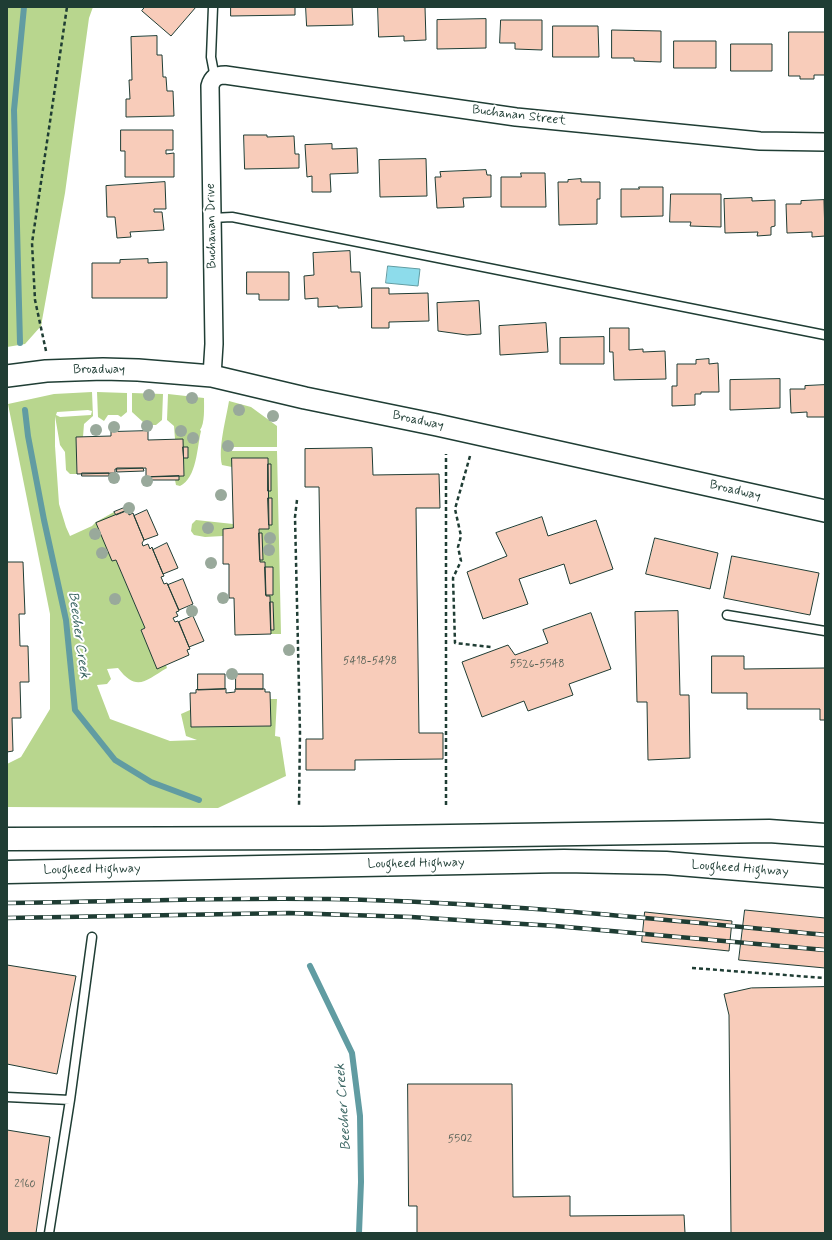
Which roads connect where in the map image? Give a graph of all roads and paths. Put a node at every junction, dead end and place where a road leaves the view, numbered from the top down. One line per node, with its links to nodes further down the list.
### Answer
1 (67, 7): 7 (path)
2 (212, 7): 3 (lane)
3 (215, 78): 4 (street, Buchanan Street); 5 (street, Buchanan Drive)
4 (825, 142)
5 (212, 218): 6 (lane); 9 (street, Buchanan Drive)
6 (825, 335)
7 (46, 371): 8 (street, Broadway); 9 (street, Broadway)
8 (7, 376)
9 (212, 376): 13 (street, Broadway)
10 (446, 454): 17 (path)
11 (470, 456): 16 (path)
12 (297, 500): 18 (path)
13 (825, 511)
14 (728, 615): 15 (lane)
15 (825, 631)
16 (491, 647)
17 (446, 805)
18 (299, 807)
19 (825, 835): 20 (main road)
20 (7, 840)
21 (7, 872): 22 (main road, Lougheed Highway)
22 (825, 876)
23 (92, 938): 27 (lane)
24 (692, 968): 25 (path)
25 (825, 978)
26 (7, 1097): 27 (lane)
27 (70, 1100): 28 (lane)
28 (49, 1233)

